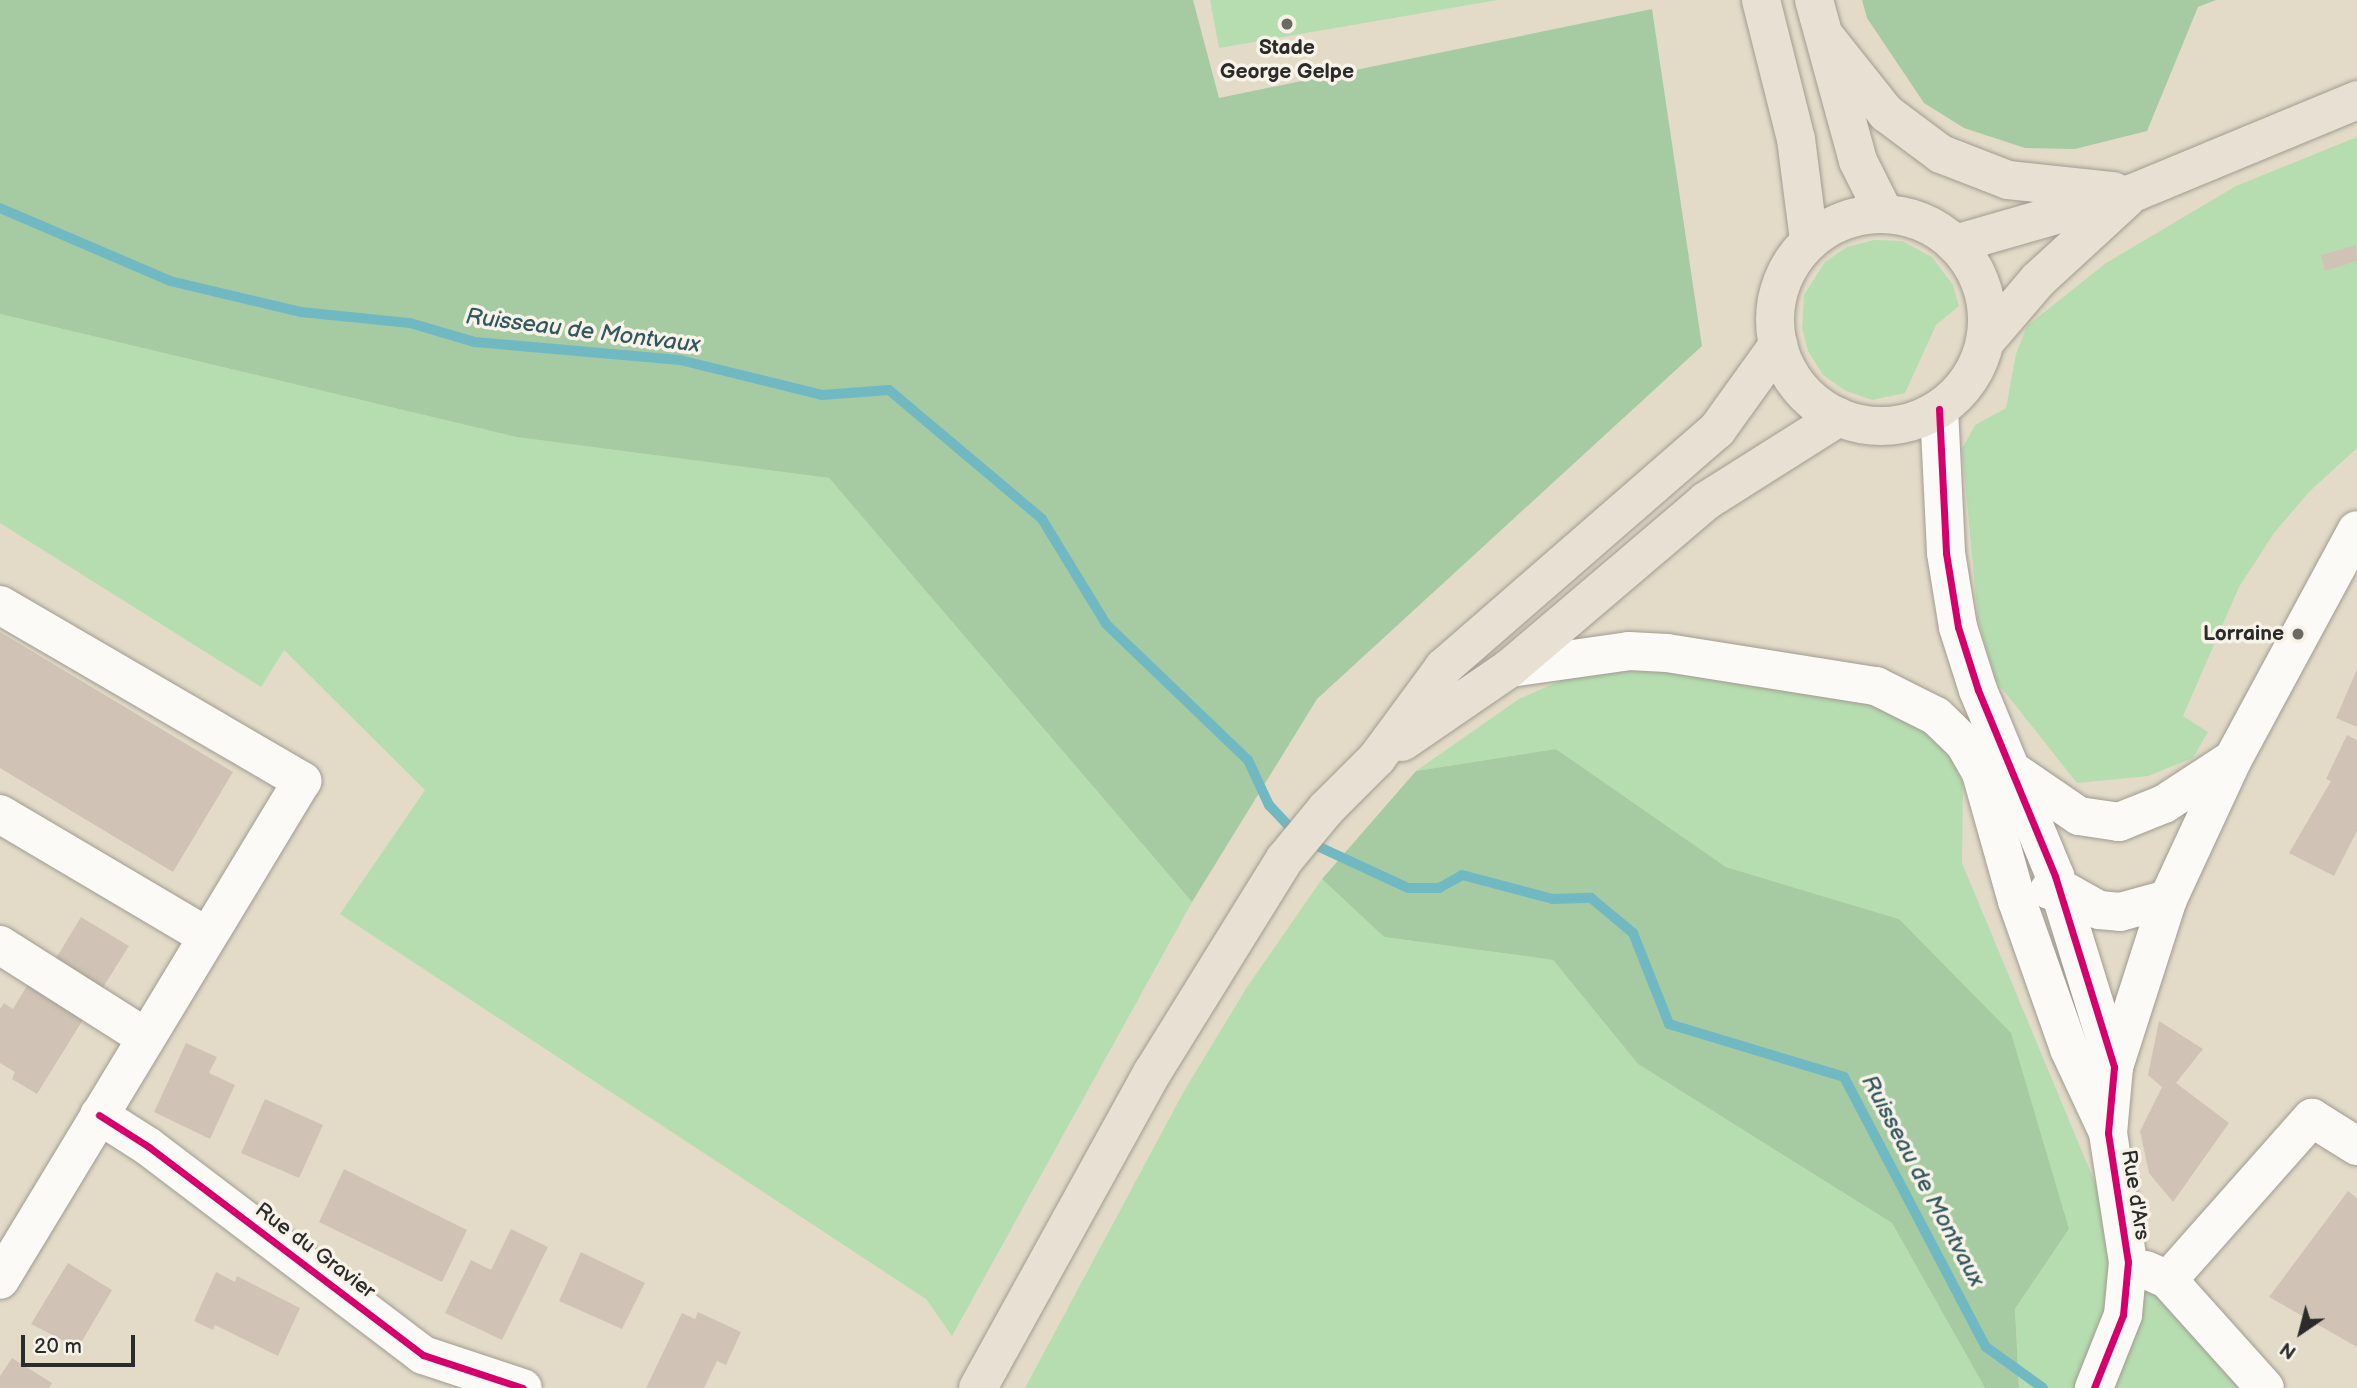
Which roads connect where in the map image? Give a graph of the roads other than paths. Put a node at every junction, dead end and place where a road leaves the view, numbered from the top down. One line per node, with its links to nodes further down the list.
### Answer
1 (1761, 0): 6 (main road)
2 (1819, 18): 4 (main road); 5 (main road)
3 (2357, 100): 4 (main road)
4 (2133, 193): 7 (main road); 8 (main road)
5 (1884, 214): 6 (main road); 7 (main road)
6 (1809, 242): 9 (main road)
7 (1955, 244): 8 (main road)
8 (1985, 342): 10 (main road)
9 (1778, 345): 11 (main road); 15 (main road)
10 (1939, 409): 11 (main road); 17 (street)
11 (1839, 417): 14 (main road)
12 (2357, 530): 16 (street)
13 (0, 605): 23 (street)
14 (1510, 668): 15 (main road); 22 (street)
15 (1377, 758): 34 (main road)
16 (2233, 759): 19 (street); 21 (street)
17 (2013, 771): 19 (street); 20 (street)
18 (0, 814): 23 (street)
19 (2119, 822): 20 (street)
20 (2058, 887): 21 (street); 22 (street); 26 (street)
21 (2168, 899): 26 (street)
22 (2017, 901): 28 (street)
23 (206, 936): 25 (street)
24 (0, 945): 25 (street)
25 (145, 1037): 27 (street)
26 (2114, 1067): 28 (street)
27 (99, 1115): 31 (street); 33 (street, Rue du Gravier)
28 (2108, 1133): 30 (street, Rue d'Ars)
29 (2357, 1146): 32 (street)
30 (2128, 1262): 32 (street); 35 (street, Rue d'Ars)
31 (0, 1280)
32 (2168, 1280): 37 (street)
33 (452, 1378): 36 (street, Rue du Gravier)
34 (986, 1381)
35 (2097, 1382)
36 (523, 1388)
37 (2265, 1388)

